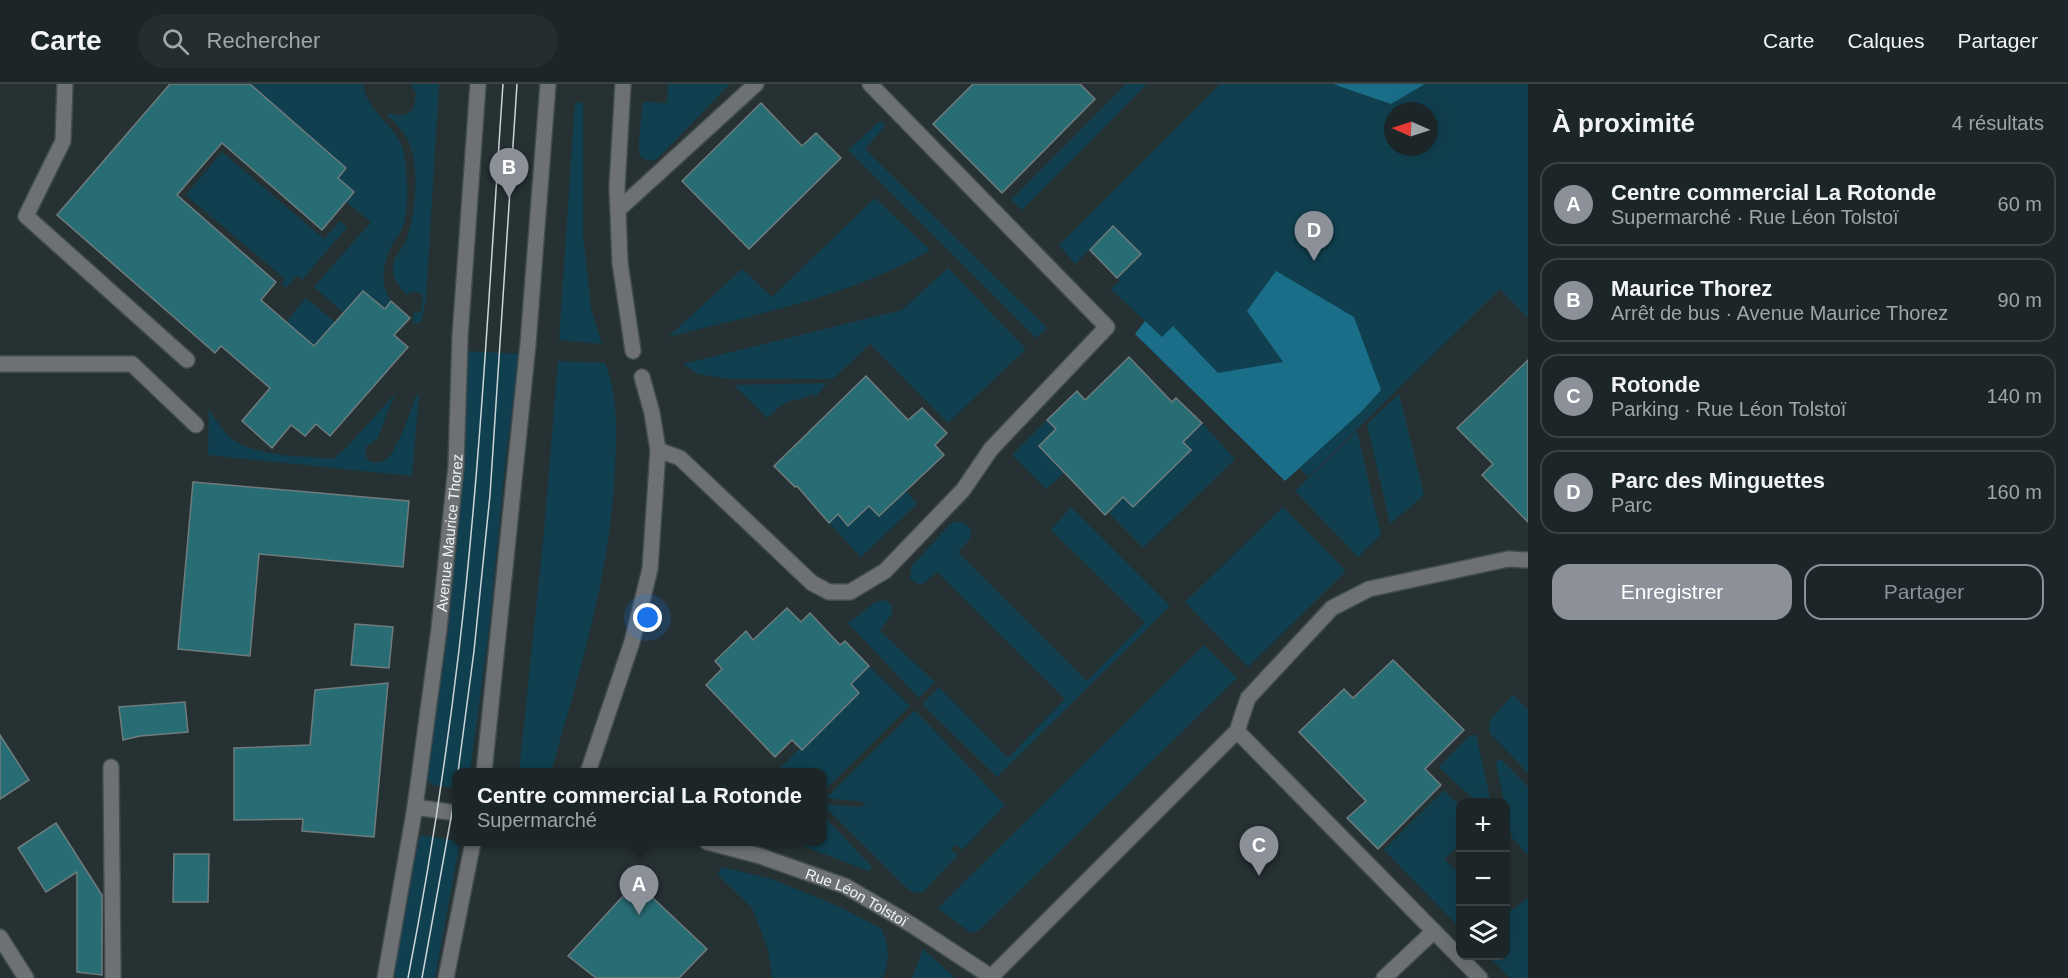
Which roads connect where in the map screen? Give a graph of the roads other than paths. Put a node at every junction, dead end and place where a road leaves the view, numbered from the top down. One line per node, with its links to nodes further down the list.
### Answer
1 (65, 84): 9 (street)
2 (478, 84): 19 (street, Avenue Maurice Thorez)
3 (548, 84): 17 (street)
4 (623, 84): 7 (street)
5 (756, 84): 7 (street)
6 (870, 84): 13 (street)
7 (618, 210): 8 (street)
8 (633, 351)
9 (187, 360)
10 (0, 364): 12 (street)
11 (642, 377): 13 (street)
12 (196, 425)
13 (658, 450): 18 (street)
14 (1528, 560): 15 (street)
15 (1237, 731): 23 (street); 25 (street)
16 (111, 767): 27 (street)
17 (484, 768)
18 (589, 768)
19 (416, 807): 20 (street); 28 (street, Avenue Maurice Thorez)
20 (452, 812)
21 (472, 846): 29 (street)
22 (722, 846): 25 (street, Rue Léon Tolstoï)
23 (1434, 931): 30 (street); 31 (street)
24 (0, 937): 26 (street)
25 (993, 977)
26 (27, 978)
27 (113, 978)
28 (385, 978)
29 (446, 978)
30 (1384, 978)
31 (1480, 978)

